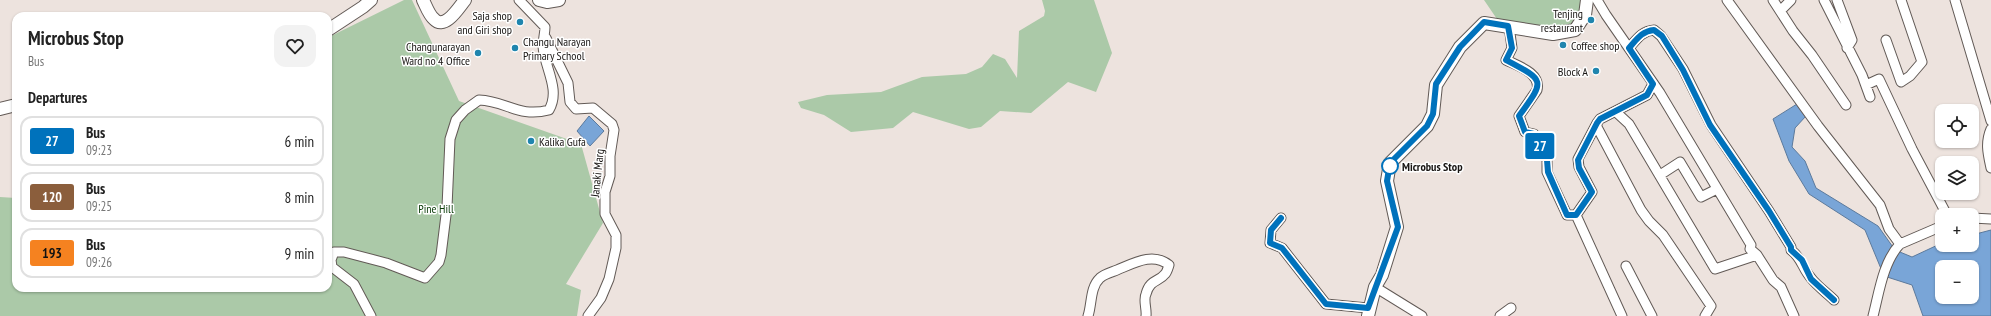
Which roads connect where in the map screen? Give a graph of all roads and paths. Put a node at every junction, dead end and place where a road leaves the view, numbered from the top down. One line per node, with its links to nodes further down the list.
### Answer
1 (371, 0): 18 (street)
2 (423, 0): 3 (street)
3 (465, 0)
4 (519, 0): 19 (street)
5 (539, 0): 6 (street)
6 (559, 0)
7 (1587, 0): 17 (street)
8 (1597, 0): 21 (street)
9 (1727, 0): 42 (street)
10 (1773, 0): 16 (street)
11 (1791, 0): 16 (street)
12 (1824, 0): 22 (street)
13 (1837, 0): 22 (street)
14 (1901, 0): 20 (street)
15 (1955, 0): 30 (street)
16 (1780, 11): 26 (street)
17 (1508, 26): 37 (street); 47 (street)
18 (332, 27)
19 (544, 34): 44 (street); 52 (street, Janaki Marg)
20 (1886, 40)
21 (1629, 48): 23 (street); 48 (street)
22 (1847, 48): 24 (street)
23 (1653, 84): 29 (street); 35 (street)
24 (1866, 85): 25 (street); 36 (street)
25 (1870, 97)
26 (1846, 105)
27 (12, 106): 28 (street)
28 (0, 109)
29 (1616, 112): 31 (street); 34 (street)
30 (1991, 121)
31 (1597, 123): 37 (street); 59 (street)
32 (1991, 129): 33 (street)
33 (1991, 168)
34 (1660, 175): 35 (street); 43 (street)
35 (1717, 189): 43 (street)
36 (1942, 208)
37 (1576, 215): 57 (street)
38 (1281, 218): 50 (street)
39 (1979, 218): 40 (street)
40 (1991, 219)
41 (1935, 229): 42 (street)
42 (1900, 244): 61 (street)
43 (1757, 255): 60 (street)
44 (332, 257)
45 (1626, 266): 58 (street)
46 (332, 267): 51 (street)
47 (1375, 287): 50 (street); 55 (street)
48 (1834, 300)
49 (1511, 308): 56 (street)
50 (1368, 312)
51 (372, 316)
52 (588, 316)
53 (1088, 316): 54 (street)
54 (1146, 316)
55 (1422, 316)
56 (1500, 316)
57 (1622, 316)
58 (1652, 316)
59 (1705, 316)
60 (1794, 316)
61 (1873, 316)

